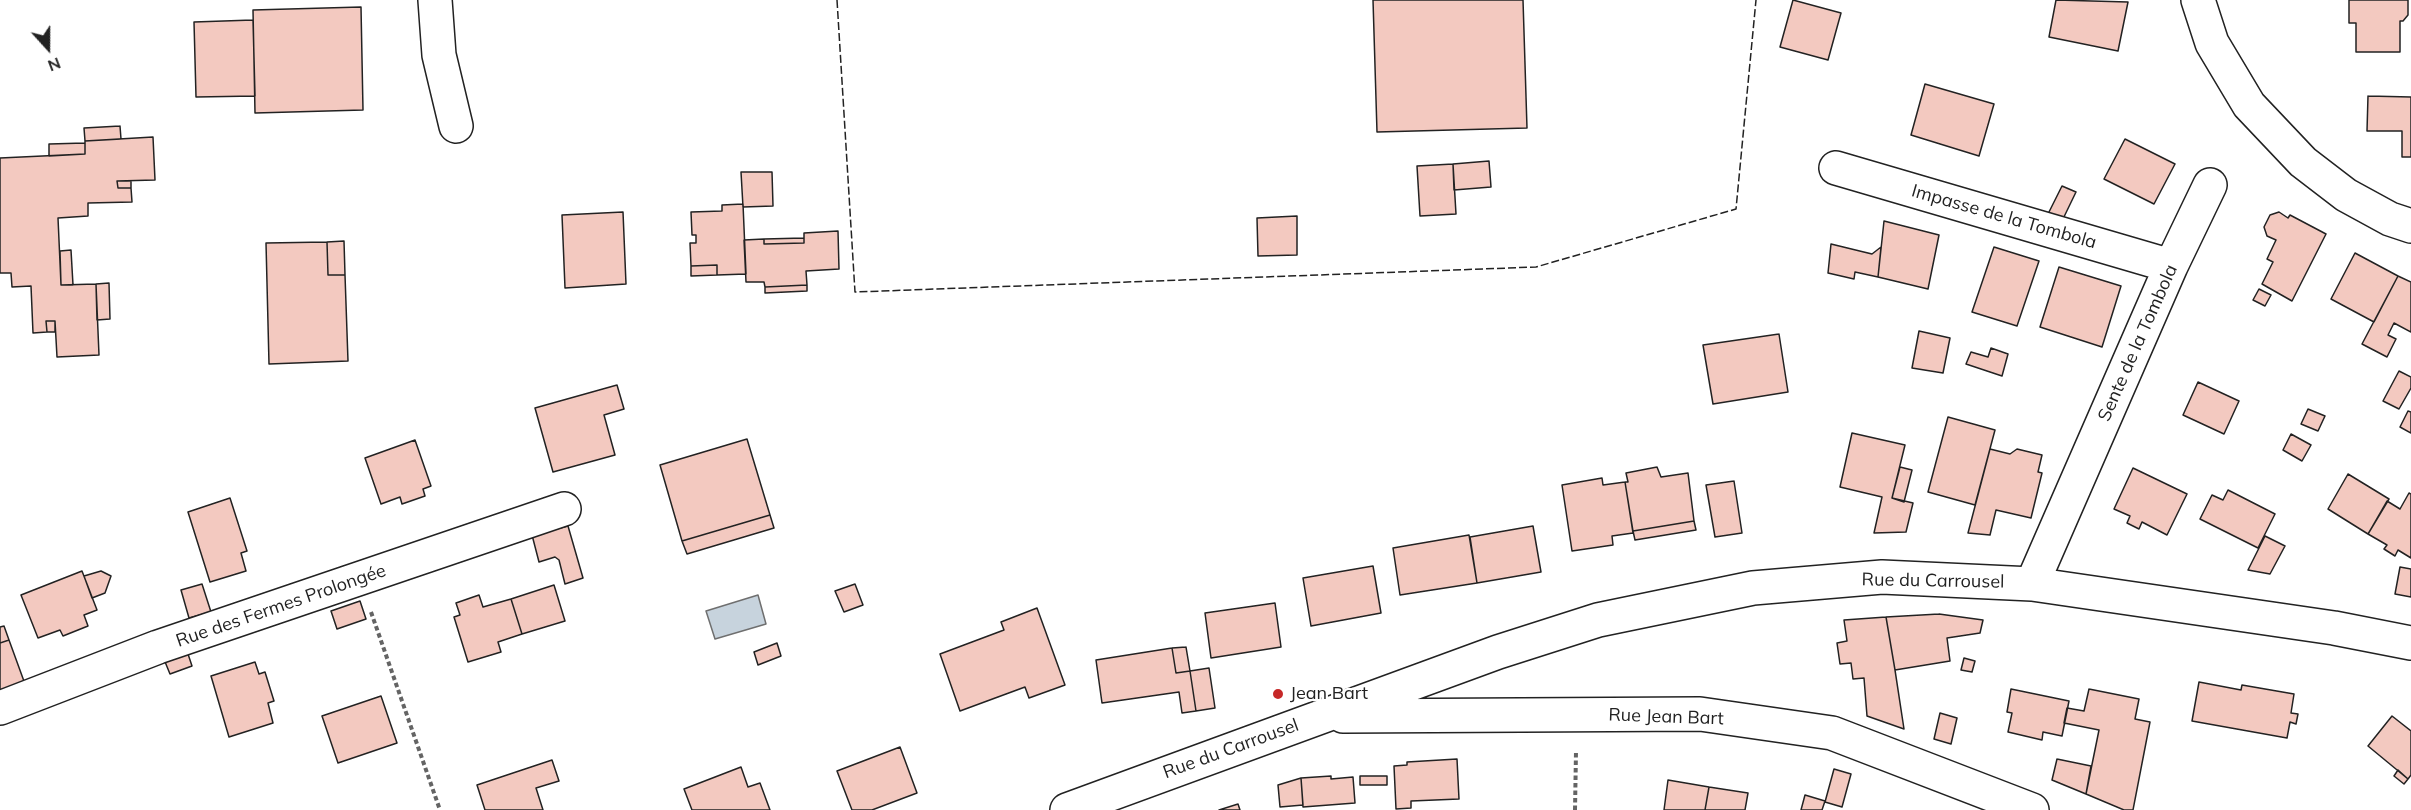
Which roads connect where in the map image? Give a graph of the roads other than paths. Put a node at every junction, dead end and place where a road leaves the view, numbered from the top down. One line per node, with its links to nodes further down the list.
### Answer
1 (435, 0): 3 (street)
2 (2198, 0): 6 (street)
3 (456, 126)
4 (1836, 168): 7 (street, Impasse de la Tombola)
5 (2210, 185): 7 (street, Sente de la Tombola)
6 (2411, 226)
7 (2171, 266): 9 (street, Sente de la Tombola)
8 (564, 509): 12 (street, Rue des Fermes Prolongée)
9 (2032, 584): 10 (street, Rue du Carrousel); 11 (street, Rue du Carrousel)
10 (2411, 643)
11 (1462, 665): 13 (street); 14 (street, Rue du Carrousel)
12 (0, 708)
13 (1483, 715): 14 (street, Rue Jean Bart); 16 (street, Rue Jean Bart)
14 (1320, 717): 15 (street, Rue du Carrousel)
15 (1067, 810)
16 (2032, 810)

